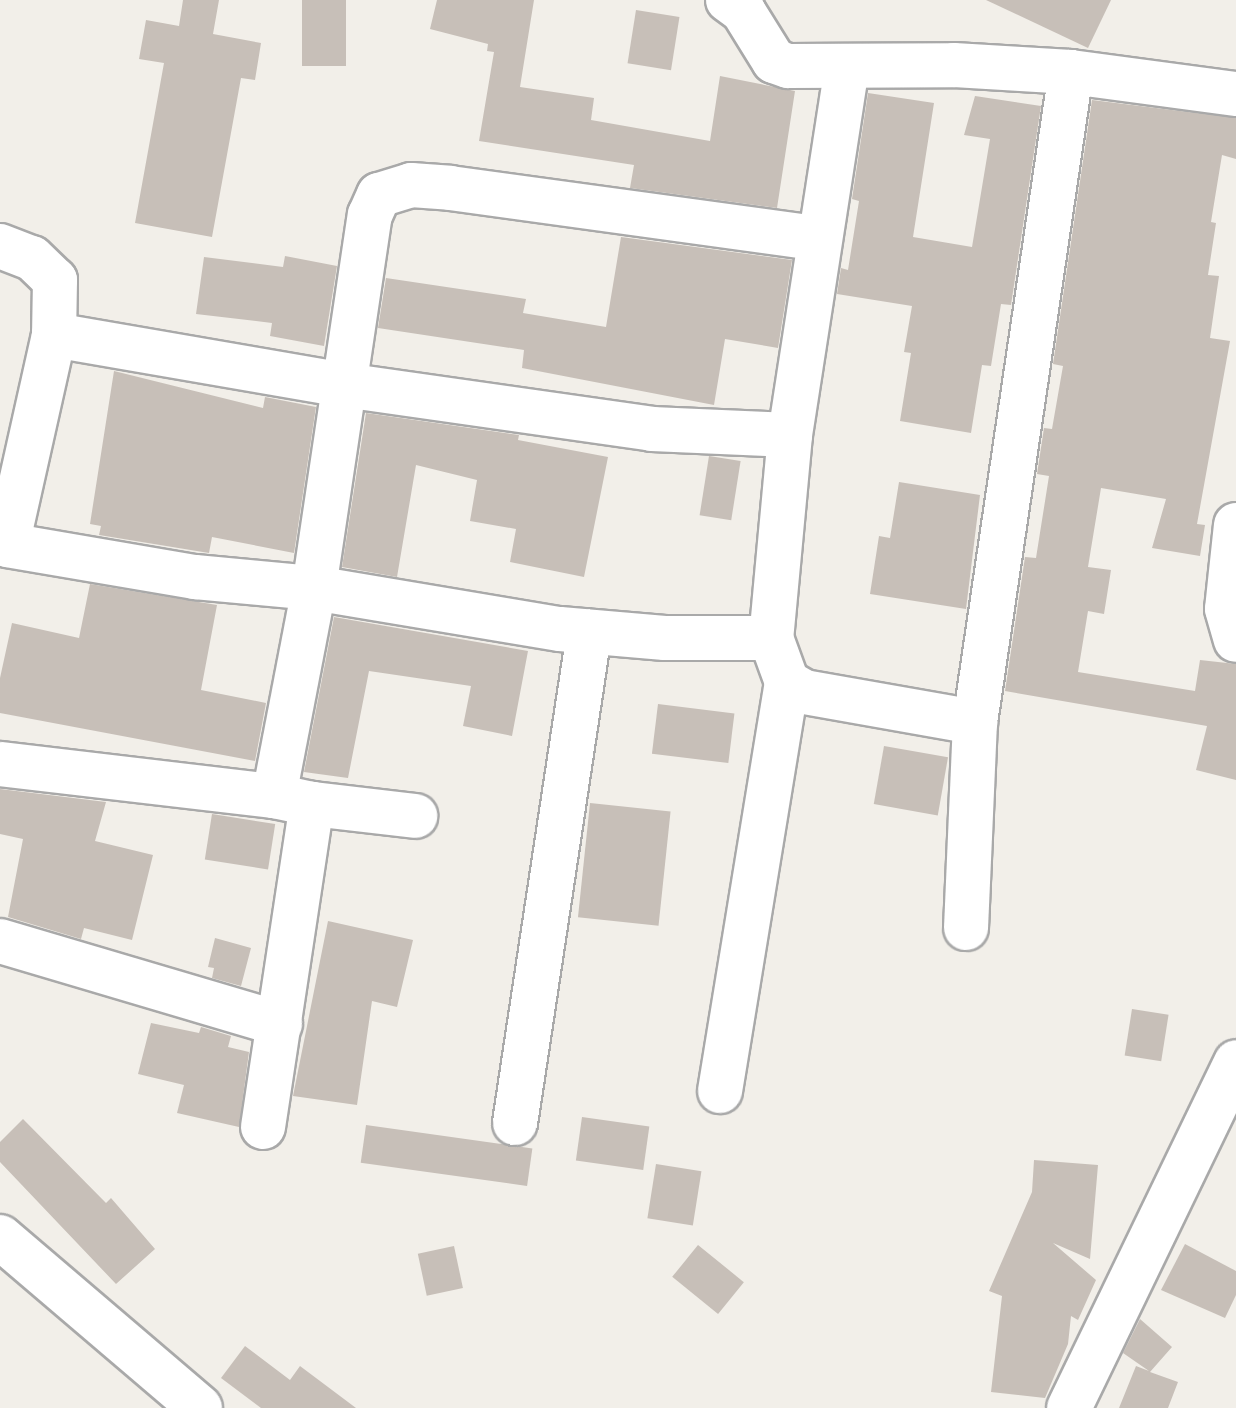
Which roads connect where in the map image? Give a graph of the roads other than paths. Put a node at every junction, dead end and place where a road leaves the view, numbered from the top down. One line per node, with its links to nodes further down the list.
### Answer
1 (728, 0): 2 (street)
2 (847, 67): 3 (street); 5 (street)
3 (1071, 72): 4 (street); 17 (street)
4 (1236, 94)
5 (820, 239): 8 (street); 9 (street)
6 (0, 246): 7 (street)
7 (54, 335): 8 (street); 11 (street)
8 (344, 385): 9 (street); 12 (street)
9 (790, 435): 14 (street)
10 (1236, 525): 15 (street)
11 (3, 560): 12 (street)
12 (314, 588): 13 (street); 19 (street)
13 (589, 632): 14 (street); 26 (street)
14 (771, 638): 16 (street)
15 (1236, 640)
16 (787, 682): 17 (street); 25 (street)
17 (975, 722): 21 (street)
18 (0, 764): 19 (street)
19 (293, 800): 20 (street); 23 (street)
20 (415, 816)
21 (966, 928)
22 (0, 941): 23 (street)
23 (280, 1024): 27 (street)
24 (1236, 1062): 29 (street)
25 (720, 1091)
26 (515, 1123)
27 (263, 1127)
28 (0, 1237): 30 (street)
29 (1082, 1404)
30 (200, 1408)

